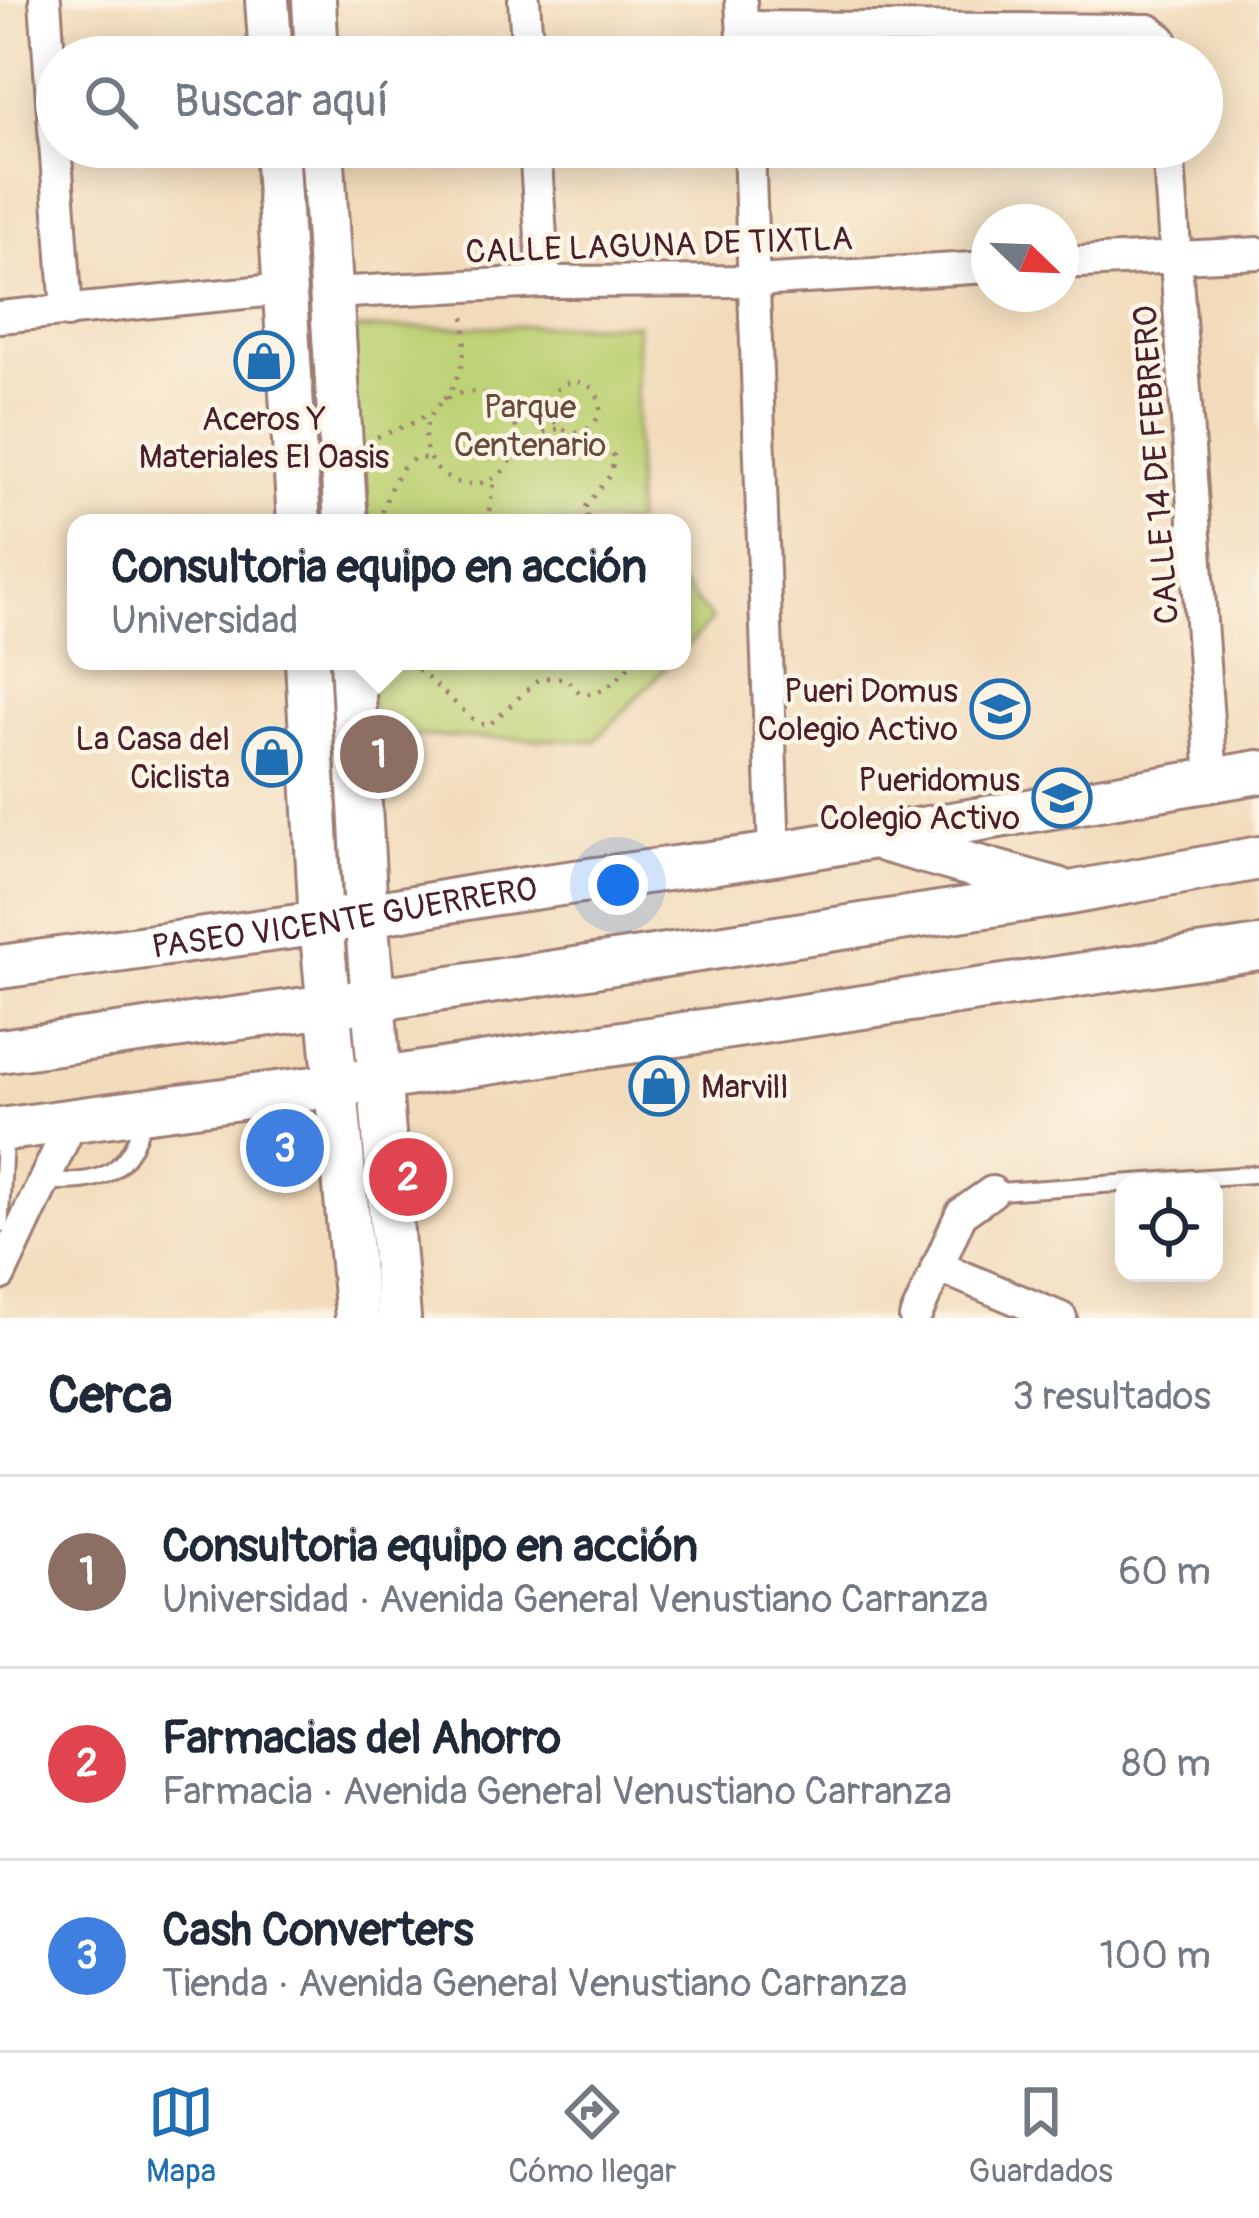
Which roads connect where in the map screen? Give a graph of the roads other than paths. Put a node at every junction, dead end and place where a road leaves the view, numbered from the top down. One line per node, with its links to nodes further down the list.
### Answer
1 (45, 0): 6 (street)
2 (267, 0): 7 (main road)
3 (314, 0): 8 (main road)
4 (524, 0): 9 (street)
5 (742, 28): 10 (street)
6 (48, 36)
7 (270, 36)
8 (316, 36)
9 (527, 36)
10 (1157, 36)
11 (57, 168): 25 (street)
12 (277, 168): 23 (main road)
13 (323, 168): 24 (main road)
14 (536, 168): 22 (street)
15 (749, 168): 21 (street)
16 (1170, 168): 18 (street, CALLE 14 DE FEBRERO)
17 (1259, 254): 18 (street)
18 (1178, 256): 19 (street); 32 (street, CALLE 14 DE FEBRERO)
19 (1079, 262)
20 (971, 268): 21 (street, CALLE LAGUNA DE TIXTLA)
21 (755, 280): 22 (street, CALLE LAGUNA DE TIXTLA); 34 (street)
22 (544, 282): 24 (street, CALLE LAGUNA DE TIXTLA)
23 (285, 289): 25 (street); 27 (main road)
24 (330, 293): 28 (main road)
25 (67, 312): 26 (street)
26 (0, 317)
27 (298, 514)
28 (346, 514)
29 (307, 670): 38 (main road)
30 (352, 670): 37 (main road)
31 (1259, 772): 32 (main road, PASEO VICENTE GUERRERO)
32 (1212, 779): 33 (main road, PASEO VICENTE GUERRERO)
33 (874, 837): 34 (main road, PASEO VICENTE GUERRERO); 36 (main road)
34 (774, 854): 37 (main road, PASEO VICENTE GUERRERO)
35 (1259, 858): 36 (main road)
36 (1070, 892): 41 (main road)
37 (366, 913): 38 (main road, PASEO VICENTE GUERRERO); 41 (main road)
38 (321, 923): 40 (main road, PASEO VICENTE GUERRERO); 42 (main road)
39 (1259, 948): 44 (main road)
40 (0, 967)
41 (372, 1000): 42 (main road); 44 (main road)
42 (328, 1005): 43 (main road); 45 (main road)
43 (0, 1051)
44 (381, 1079): 45 (main road); 55 (main road)
45 (334, 1086): 46 (main road); 54 (main road)
46 (146, 1110): 47 (main road); 50 (lane)
47 (74, 1119): 48 (main road); 50 (street)
48 (3, 1130): 52 (lane)
49 (1259, 1174): 51 (lane)
50 (46, 1181): 52 (street)
51 (992, 1192): 53 (street)
52 (3, 1252)
53 (937, 1266): 56 (street); 57 (street)
54 (357, 1318)
55 (399, 1318)
56 (914, 1318)
57 (1061, 1318)

